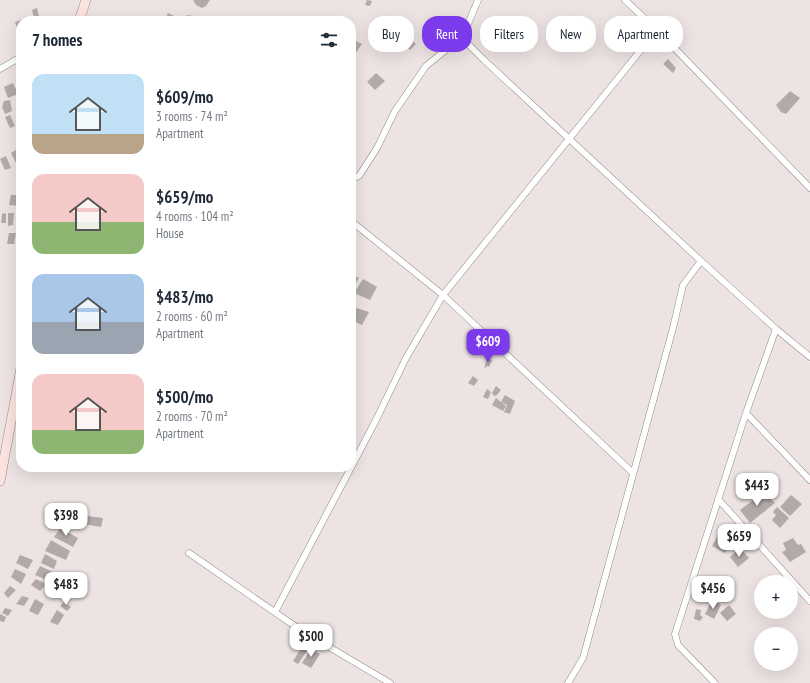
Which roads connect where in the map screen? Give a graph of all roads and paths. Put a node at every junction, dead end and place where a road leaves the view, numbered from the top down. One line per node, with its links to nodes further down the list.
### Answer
1 (86, 0): 4 (main road)
2 (478, 0): 5 (street)
3 (625, 0): 6 (street)
4 (81, 16)
5 (471, 16)
6 (642, 16)
7 (472, 48): 13 (street)
8 (443, 52): 14 (street)
9 (639, 52): 13 (street)
10 (678, 52): 15 (street)
11 (16, 60): 12 (street)
12 (0, 69)
13 (569, 139): 17 (street); 18 (street)
14 (356, 177)
15 (810, 188)
16 (356, 224): 18 (street)
17 (701, 261): 19 (street); 25 (street)
18 (443, 295): 23 (street); 25 (street)
19 (776, 329): 20 (street); 22 (street)
20 (810, 357)
21 (16, 395): 27 (main road)
22 (746, 414): 26 (street); 28 (street)
23 (356, 458)
24 (349, 472): 31 (street)
25 (633, 473): 33 (street)
26 (810, 480)
27 (0, 481)
28 (718, 499): 30 (street); 34 (street)
29 (189, 553): 31 (street)
30 (810, 600)
31 (275, 612): 32 (street)
32 (390, 683)
33 (568, 683)
34 (716, 683)

